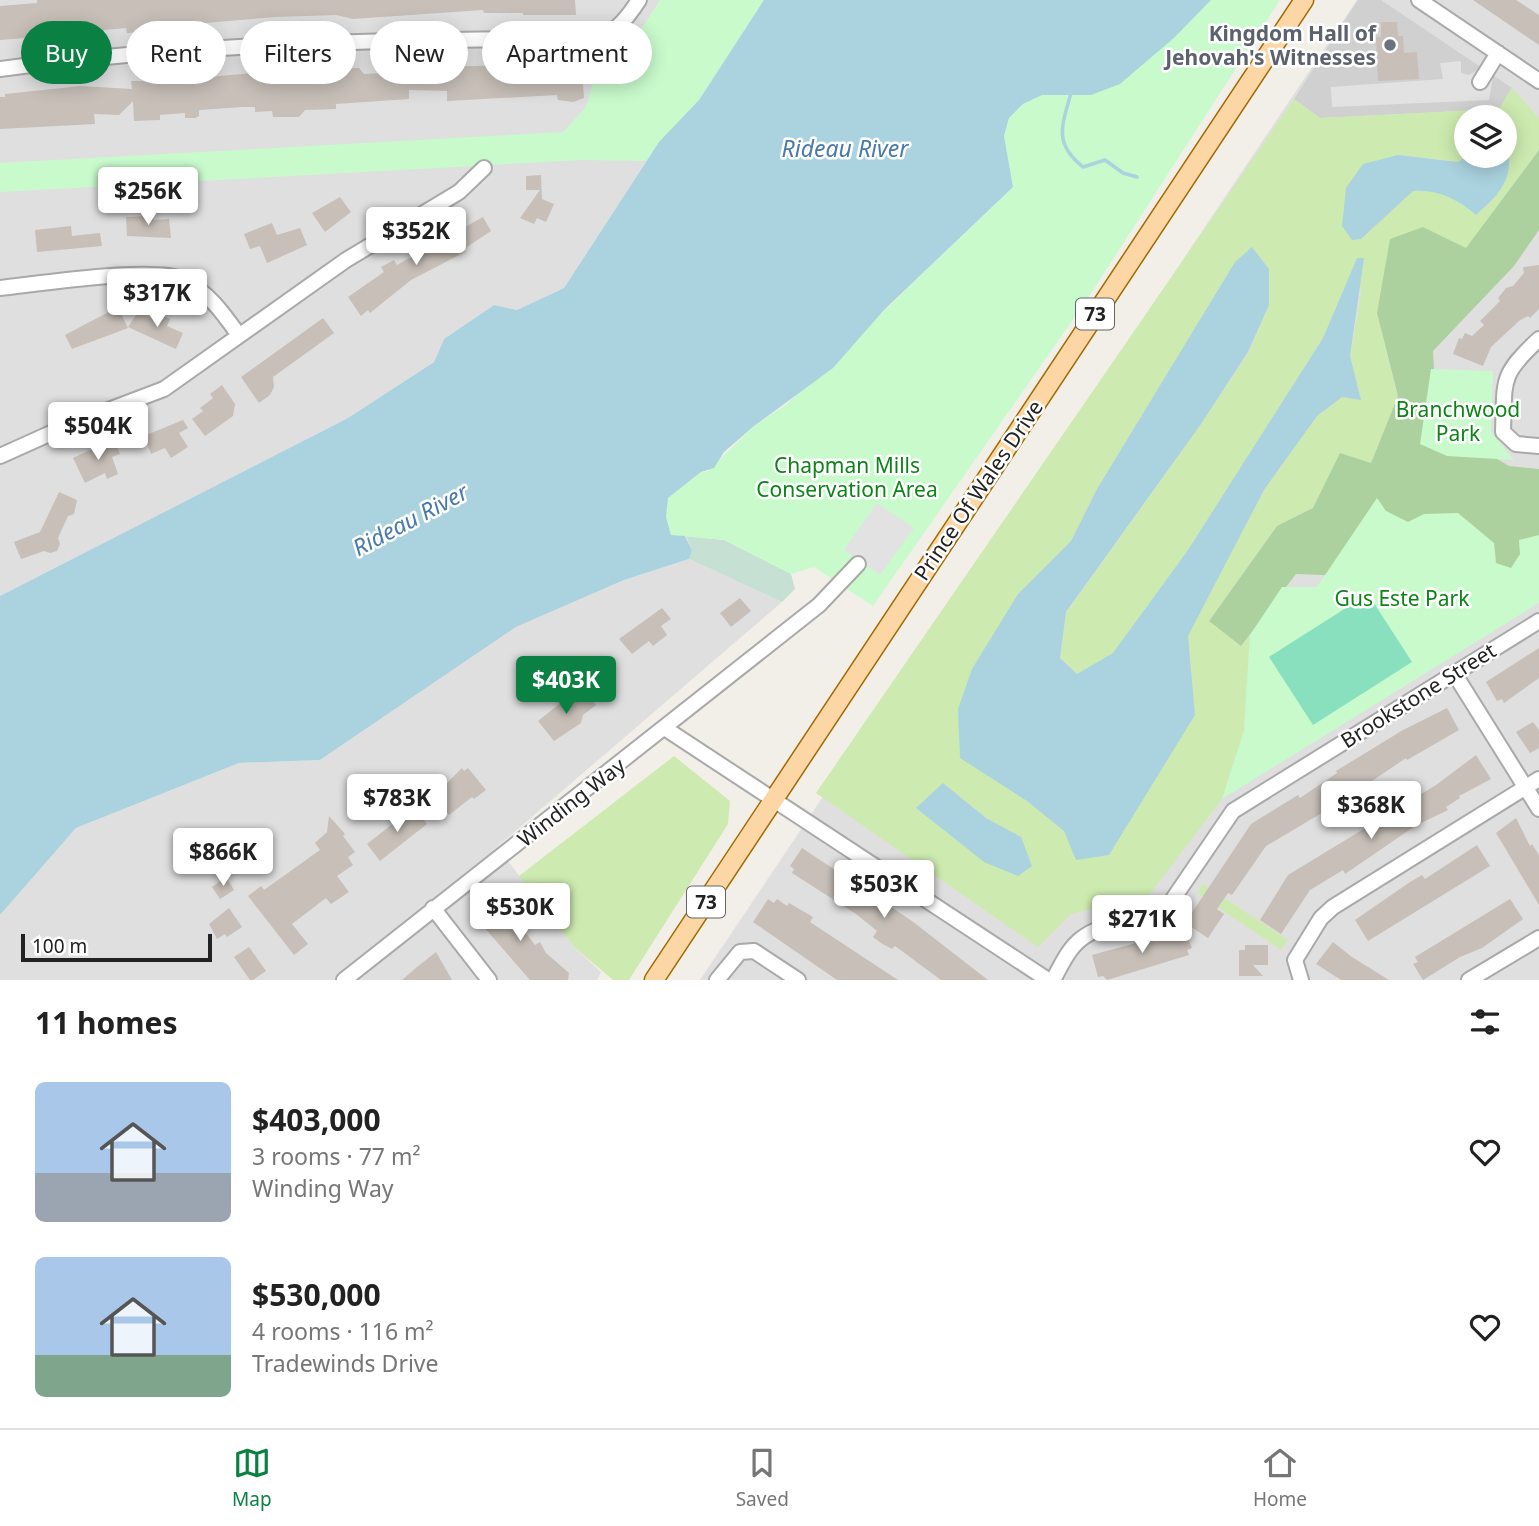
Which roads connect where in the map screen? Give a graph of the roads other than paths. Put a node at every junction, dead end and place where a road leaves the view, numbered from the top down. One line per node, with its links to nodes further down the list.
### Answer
1 (639, 0): 5 (street)
2 (1304, 0): 20 (main road, Prince Of Wales Drive / 73)
3 (1419, 0): 4 (street)
4 (1498, 53): 6 (street); 7 (street)
5 (0, 69)
6 (1539, 81)
7 (1480, 82)
8 (484, 168): 10 (street)
9 (0, 288): 10 (street)
10 (238, 334): 13 (street)
11 (1539, 339): 12 (street)
12 (1539, 446)
13 (0, 456)
14 (858, 564): 17 (street, Winding Way)
15 (1539, 621): 16 (street, Brookstone Street)
16 (1454, 673): 19 (street); 29 (street, Brookstone Street)
17 (666, 729): 20 (street); 22 (street, Winding Way)
18 (1539, 779): 19 (street)
19 (1526, 787): 21 (street); 30 (street)
20 (775, 798): 26 (main road, Prince Of Wales Drive / 73); 29 (street)
21 (1539, 808)
22 (433, 908): 24 (street, Winding Way); 25 (street)
23 (1539, 938): 31 (street)
24 (344, 980)
25 (489, 980)
26 (654, 980)
27 (717, 980): 28 (street)
28 (798, 980)
29 (1050, 980)
30 (1301, 980)
31 (1469, 980)

